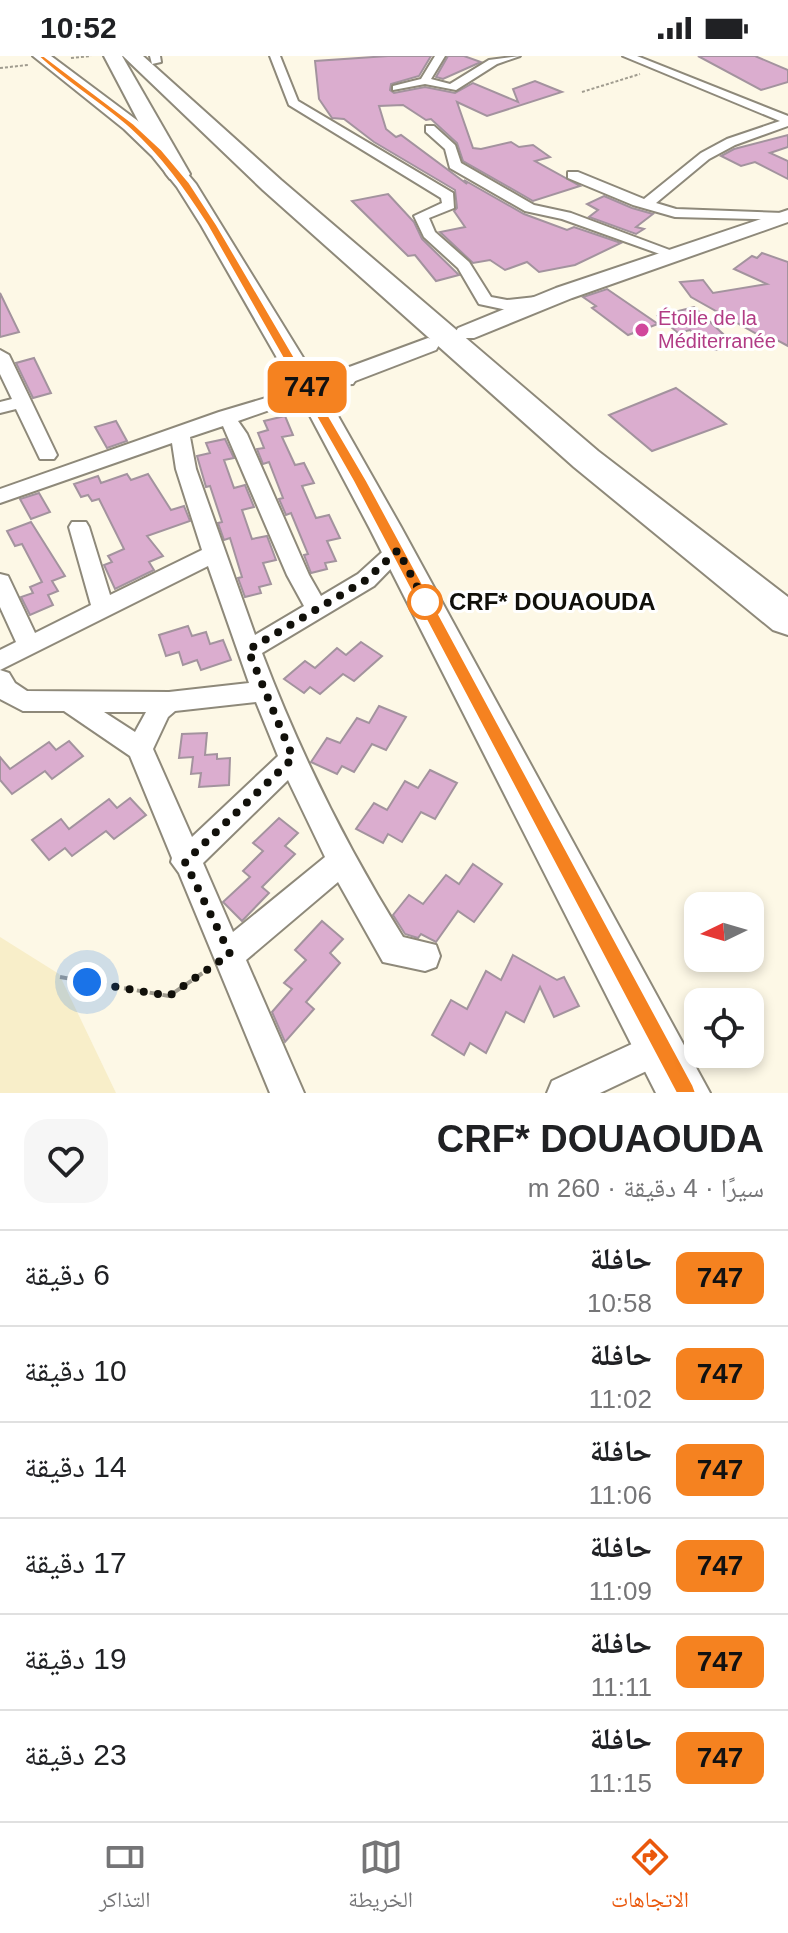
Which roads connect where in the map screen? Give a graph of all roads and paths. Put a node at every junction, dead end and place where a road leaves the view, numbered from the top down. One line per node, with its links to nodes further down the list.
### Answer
1 (113, 56): 17 (highway)
2 (275, 56): 22 (street)
3 (440, 56): 12 (street)
4 (476, 56): 9 (street)
5 (515, 56): 9 (street)
6 (628, 56): 10 (street)
7 (148, 58): 38 (highway); 41 (highway)
8 (45, 59): 11 (path); 17 (main road)
9 (493, 62): 12 (street)
10 (658, 67): 14 (path); 15 (street)
11 (0, 68)
12 (425, 81): 13 (street)
13 (397, 88)
14 (582, 92)
15 (788, 121): 19 (street)
16 (430, 129): 21 (street)
17 (178, 174): 27 (main road)
18 (573, 175): 19 (street)
19 (647, 204): 20 (street)
20 (786, 216): 21 (main road)
21 (676, 255): 22 (main road)
22 (545, 301): 23 (main road)
23 (466, 333)
24 (428, 345): 26 (main road)
25 (0, 355): 28 (street)
26 (343, 378): 27 (main road); 27 (main road)
27 (309, 390): 30 (street); 35 (main road)
28 (22, 402): 29 (street); 32 (street)
29 (0, 408)
30 (226, 416): 31 (street); 40 (street)
31 (180, 432): 33 (street); 36 (street)
32 (47, 455)
33 (0, 496)
34 (79, 527): 39 (street)
35 (398, 550): 40 (street); 56 (main road)
36 (214, 553): 39 (street); 43 (street)
37 (0, 582): 42 (street)
38 (788, 594)
39 (103, 609): 42 (street)
40 (318, 610): 43 (street)
41 (788, 619)
42 (29, 645): 44 (street)
43 (248, 650): 46 (street)
44 (0, 661)
45 (0, 680): 47 (street)
46 (263, 691): 48 (street); 50 (street)
47 (70, 702): 48 (street); 49 (street)
48 (169, 702): 49 (street)
49 (140, 749): 51 (street)
50 (293, 758): 51 (street); 52 (street)
51 (185, 862): 53 (street)
52 (340, 862): 53 (street); 54 (street)
53 (230, 954): 55 (path); 58 (street)
54 (425, 956)
55 (60, 977)
56 (660, 1047): 57 (street); 60 (main road)
57 (602, 1085): 59 (street)
58 (287, 1093)
59 (564, 1093)
60 (684, 1093)

